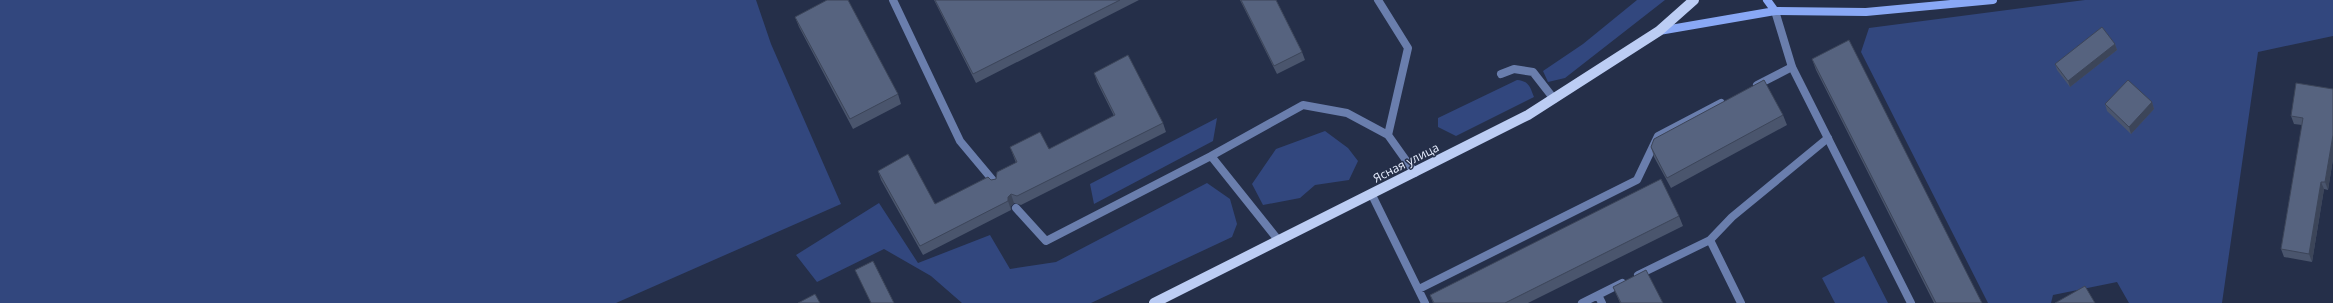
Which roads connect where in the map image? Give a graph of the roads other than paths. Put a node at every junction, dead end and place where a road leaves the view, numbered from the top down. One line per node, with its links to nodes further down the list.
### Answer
1 (893, 0): 17 (street)
2 (1378, 0): 13 (street)
3 (1694, 0): 7 (main road, Ясная улица)
4 (1767, 0): 6 (main road)
5 (1993, 0): 6 (main road)
6 (1775, 11): 7 (main road); 8 (street)
7 (1659, 31): 11 (main road, Ясная улица)
8 (1792, 67): 10 (street); 14 (street)
9 (1501, 74): 11 (street)
10 (1749, 89)
11 (1554, 99): 16 (main road, Ясная улица)
12 (1728, 100): 22 (street)
13 (1388, 135): 15 (street); 16 (street)
14 (1828, 138): 20 (street); 29 (street)
15 (1211, 156): 19 (street); 21 (street)
16 (1415, 173): 18 (main road, Ясная улица)
17 (996, 184)
18 (1372, 195): 21 (main road, Ясная улица); 22 (street)
19 (1016, 208)
20 (1710, 240): 23 (street); 28 (street)
21 (1279, 241): 24 (main road, Ясная улица)
22 (1419, 289): 25 (street)
23 (1598, 295): 26 (street); 27 (street)
24 (1154, 303)
25 (1425, 303)
26 (1582, 303)
27 (1602, 303)
28 (1741, 303)
29 (1911, 303)

